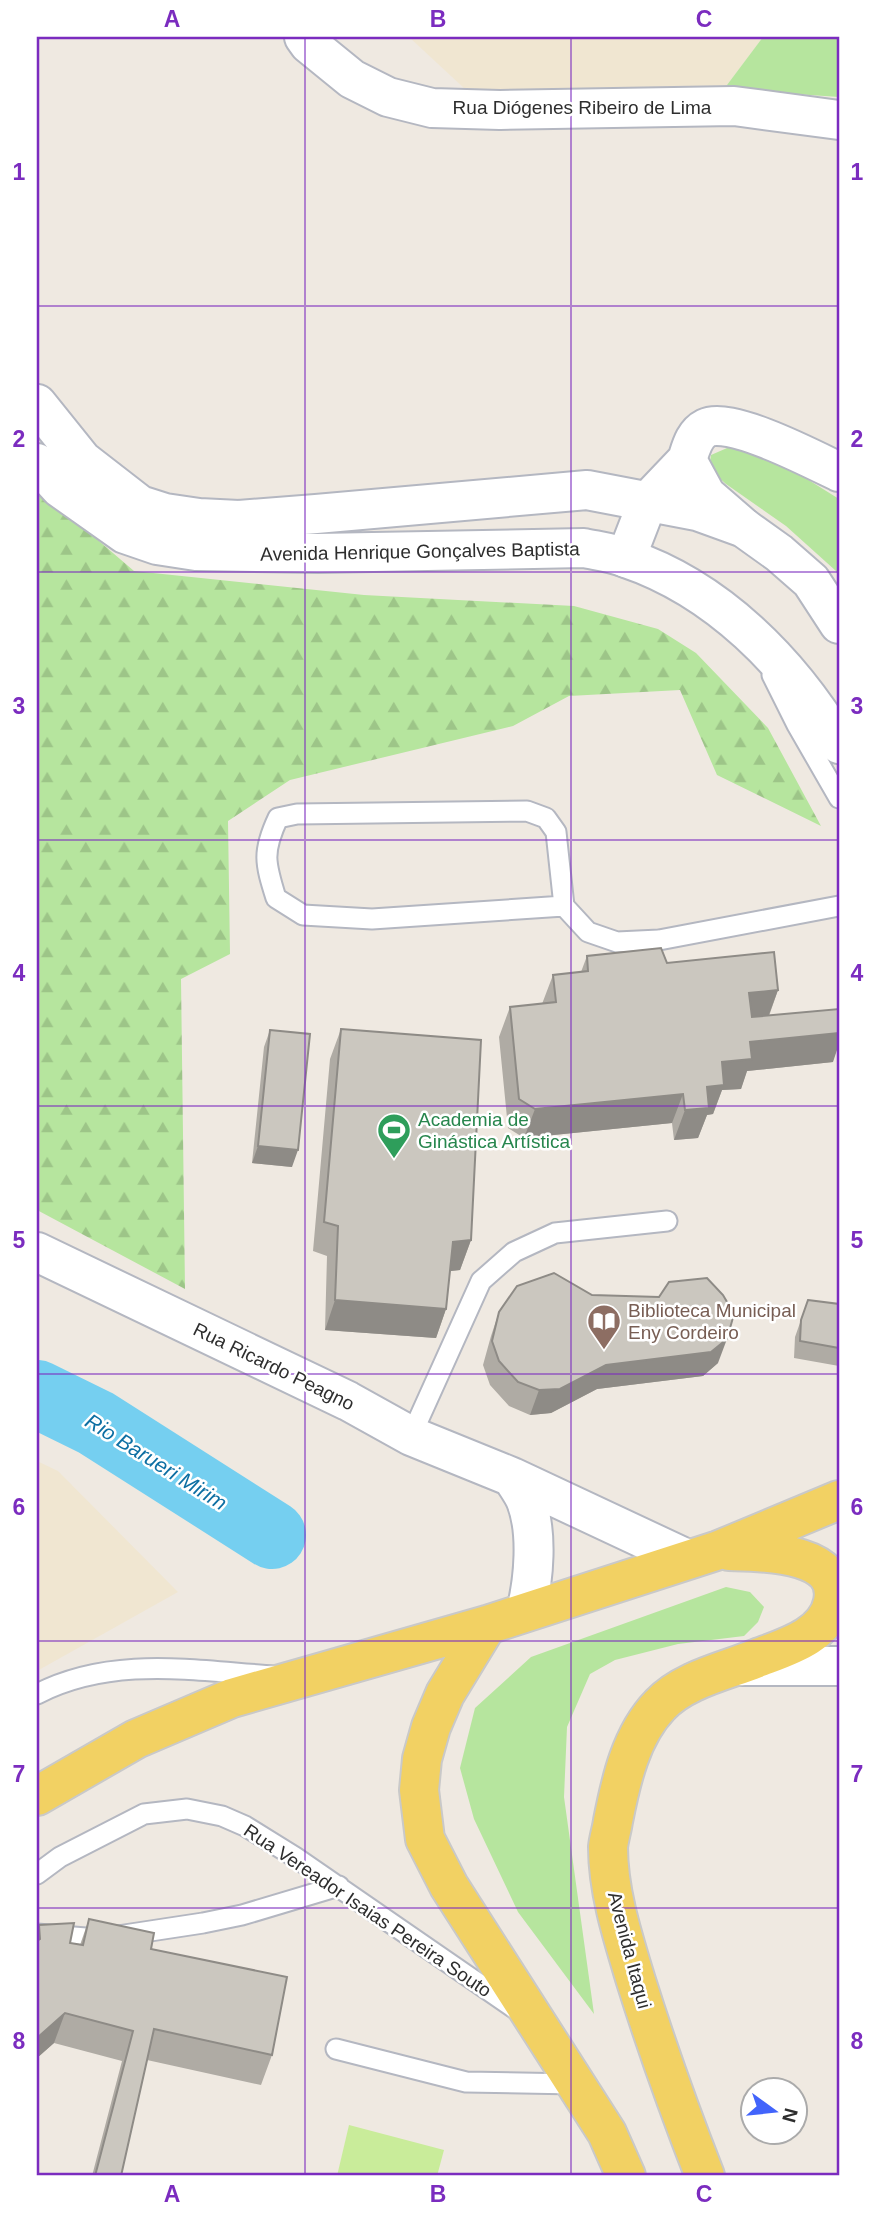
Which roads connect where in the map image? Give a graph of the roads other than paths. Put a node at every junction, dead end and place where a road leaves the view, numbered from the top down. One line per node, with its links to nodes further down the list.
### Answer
1 (304, 37): 2 (main road, Rua Diógenes Ribeiro de Lima)
2 (839, 120)
3 (37, 404): 7 (main road, Avenida Henrique Gonçalves Baptista)
4 (687, 460): 6 (main road); 7 (main road); 8 (main road)
5 (37, 463): 9 (main road, Avenida Henrique Gonçalves Baptista)
6 (839, 472)
7 (648, 501): 8 (main road, Avenida Henrique Gonçalves Baptista); 9 (main road)
8 (744, 528): 10 (main road, Avenida Henrique Gonçalves Baptista)
9 (626, 558): 11 (main road, Avenida Henrique Gonçalves Baptista)
10 (839, 624)
11 (752, 637): 12 (main road, Avenida Henrique Gonçalves Baptista); 13 (lane)
12 (839, 744)
13 (839, 798)
14 (564, 906): 14 (lane); 15 (lane)
15 (839, 906)
16 (667, 1221): 18 (lane)
17 (37, 1252): 18 (main road, Rua Ricardo Peagno)
18 (411, 1436): 19 (main road, Rua Ricardo Peagno)
19 (512, 1477): 21 (main road, Rua Ricardo Peagno); 22 (main road)
20 (839, 1500): 21 (main road)
21 (703, 1555): 22 (main road); 24 (main road)
22 (526, 1611): 23 (main road)
23 (487, 1625): 25 (main road); 32 (main road)
24 (738, 1665): 26 (main road, Avenida Itaqui); 36 (main road, Avenida Itaqui)
25 (342, 1666): 27 (lane); 28 (main road)
26 (839, 1666)
27 (37, 1694)
28 (37, 1796)
29 (37, 1874): 30 (lane, Rua Vereador Isaias Pereira Souto)
30 (339, 1886): 31 (lane); 32 (lane, Rua Vereador Isaias Pereira Souto)
31 (37, 1934)
32 (541, 2027): 34 (main road)
33 (336, 2049): 34 (lane)
34 (577, 2084): 35 (main road)
35 (626, 2176)
36 (705, 2176)

